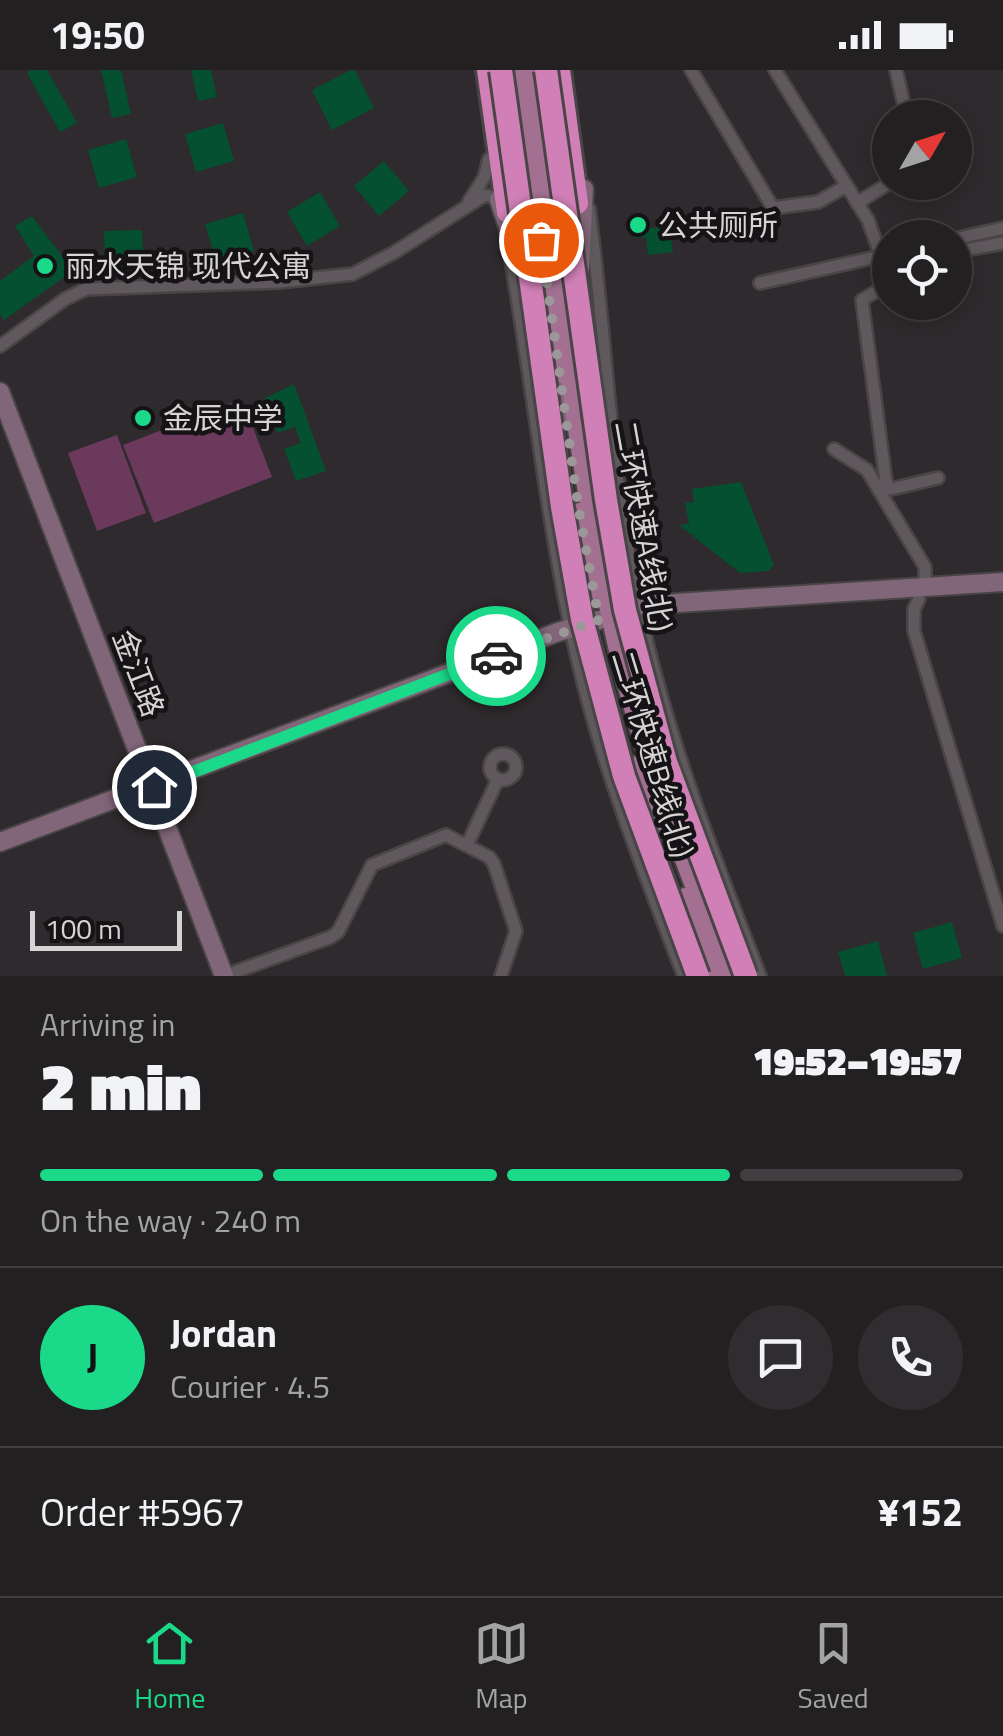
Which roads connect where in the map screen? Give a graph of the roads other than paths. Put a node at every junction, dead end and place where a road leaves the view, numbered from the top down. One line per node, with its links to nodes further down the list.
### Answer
1 (477, 70): 14 (street)
2 (488, 70): 31 (highway, bridge)
3 (501, 70): 31 (highway, 二环快速B线(北), bridge)
4 (517, 70): 28 (main road)
5 (530, 70): 28 (main road)
6 (546, 70): 31 (highway, 二环快速A线(北), bridge)
7 (559, 70): 31 (highway, bridge)
8 (570, 70): 13 (street)
9 (691, 70): 15 (street)
10 (775, 70): 15 (street)
11 (896, 70): 12 (street)
12 (902, 100)
13 (581, 149): 31 (street); 37 (street)
14 (490, 159): 18 (street); 19 (street)
15 (846, 186): 17 (street)
16 (872, 194): 17 (street)
17 (857, 203): 21 (street)
18 (500, 206): 19 (street); 31 (street); 39 (street)
19 (458, 210): 29 (street)
20 (1003, 228): 22 (street)
21 (872, 231)
22 (972, 235)
23 (1003, 243): 24 (street)
24 (972, 249)
25 (872, 258): 26 (street)
26 (760, 283)
27 (872, 294): 33 (street)
28 (556, 308): 31 (main road)
29 (0, 346)
30 (0, 392): 41 (street, 金江路)
31 (571, 413): 38 (main road); 49 (highway, 二环快速B线(北), bridge); 53 (highway, 二环快速A线(北), bridge)
32 (834, 449): 35 (street)
33 (938, 478)
34 (1003, 582): 35 (street)
35 (922, 593): 36 (street); 37 (street); 44 (street)
36 (1003, 594)
37 (639, 609): 38 (street); 54 (street)
38 (606, 616): 39 (street); 45 (main road)
39 (571, 628): 41 (street); 48 (street)
40 (498, 779): 43 (street)
41 (154, 787): 42 (street); 46 (street, 金江路)
42 (0, 842)
43 (467, 845): 46 (street); 47 (street)
44 (1003, 926)
45 (708, 940): 50 (main road); 51 (main road); 52 (main road); 53 (main road)
46 (224, 976)
47 (501, 976)
48 (684, 976)
49 (698, 976)
50 (707, 976)
51 (716, 976)
52 (728, 976)
53 (744, 976)
54 (760, 976)

